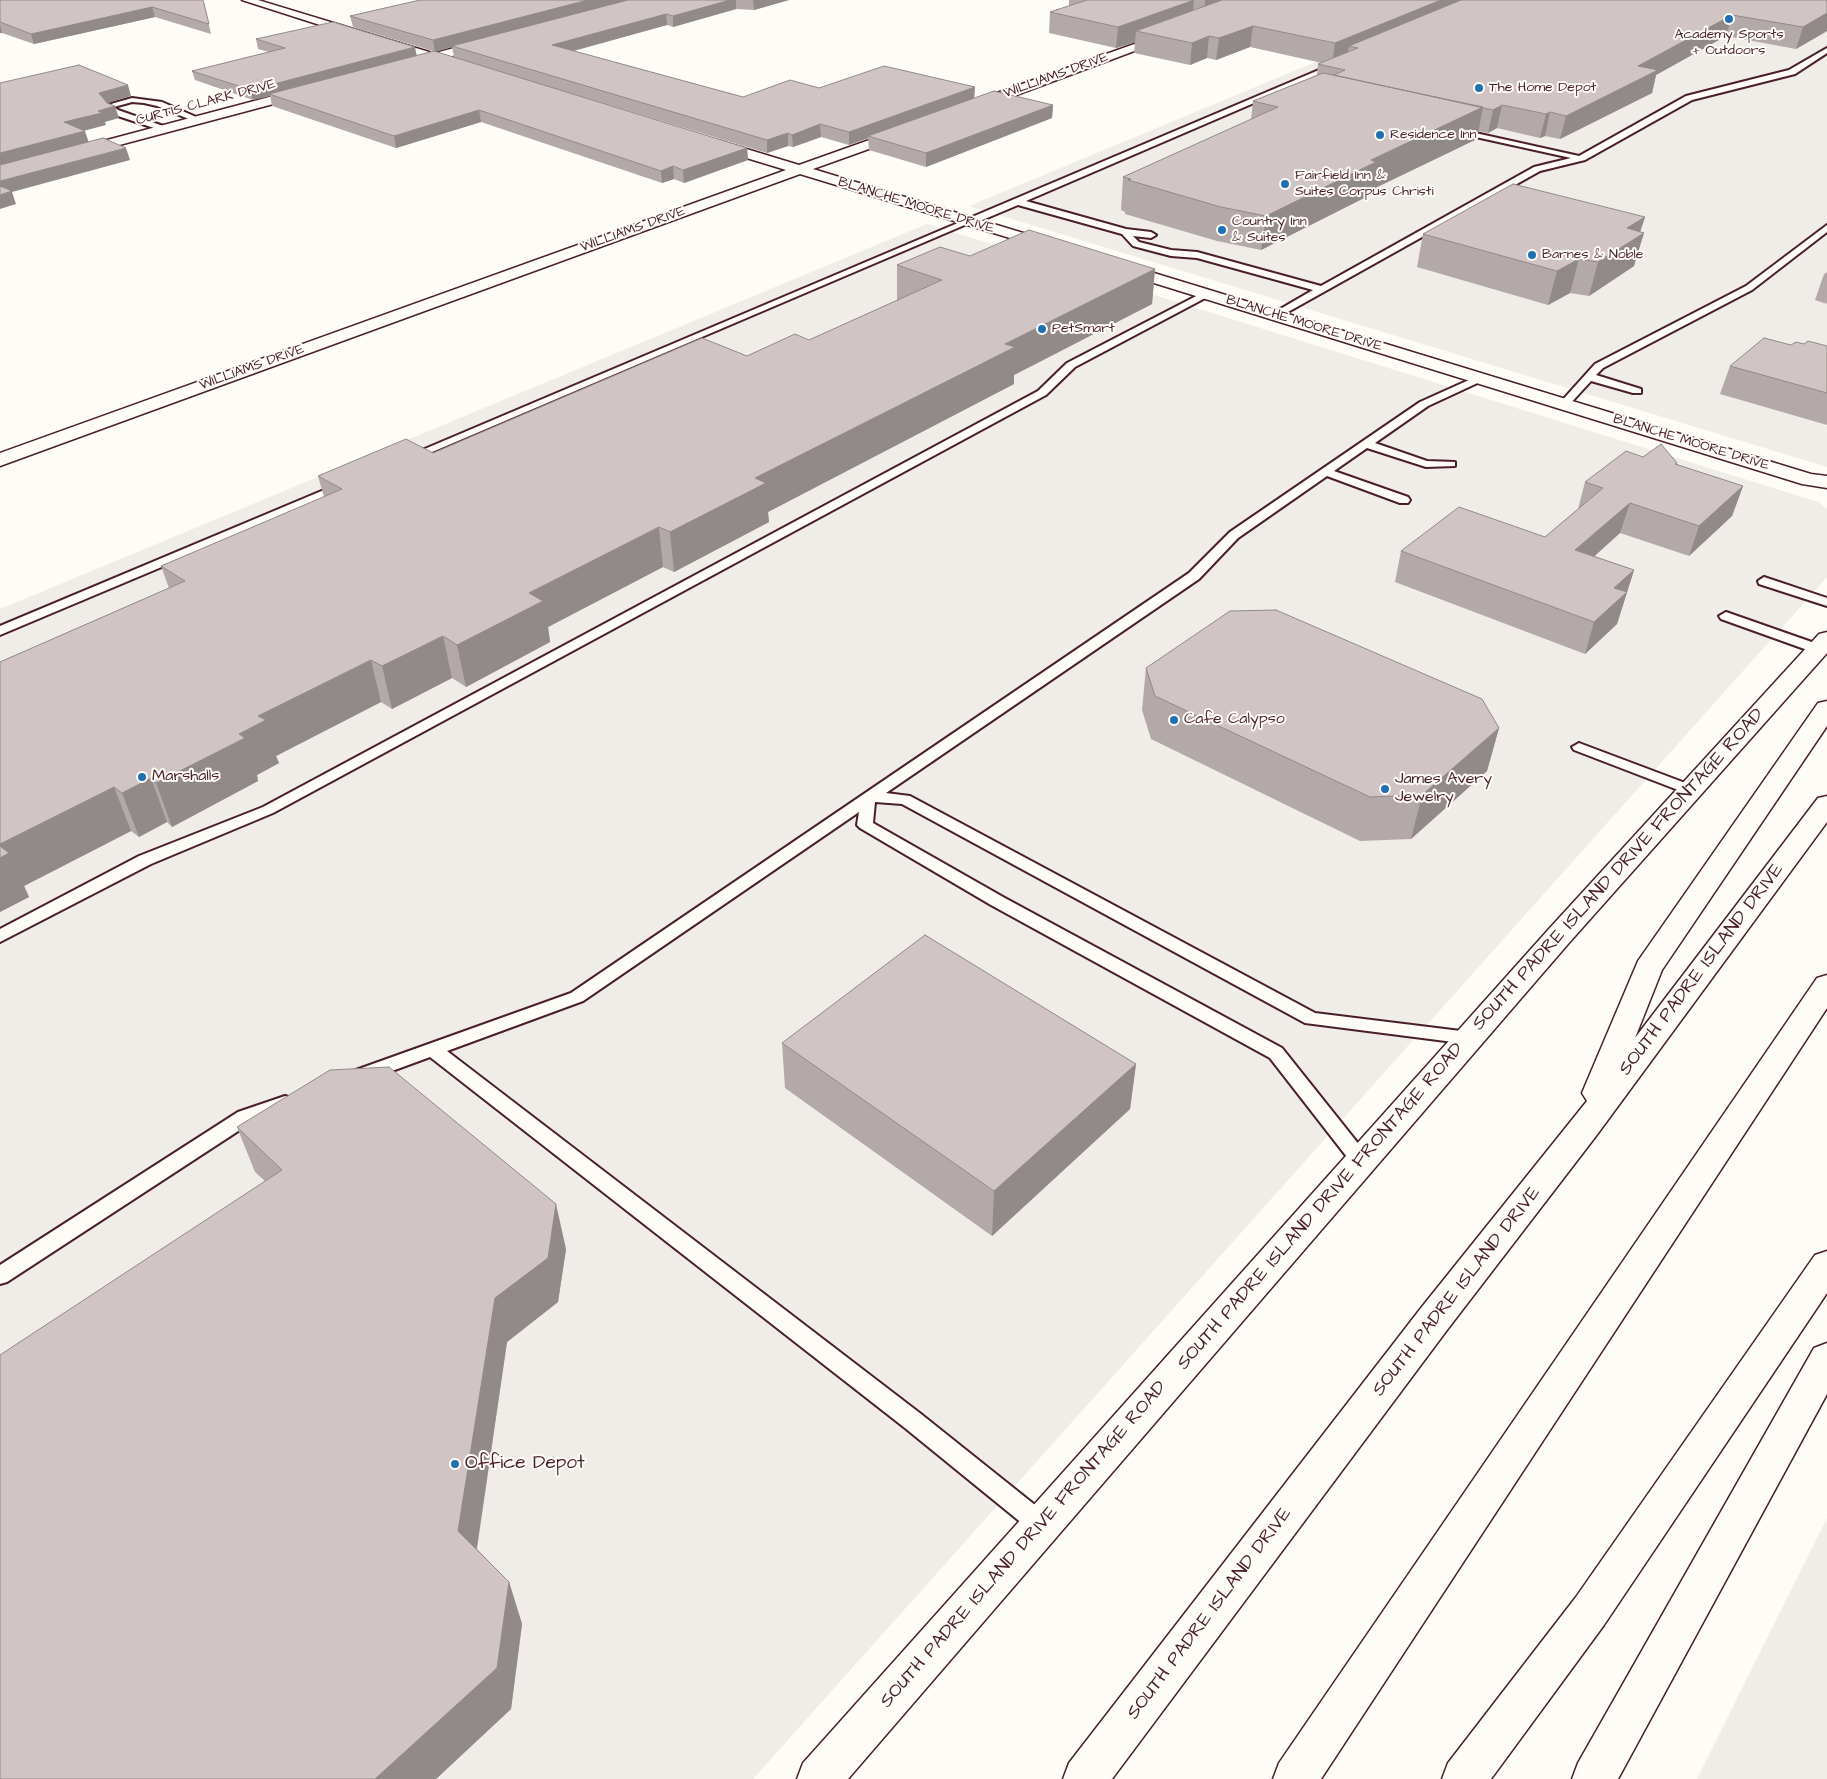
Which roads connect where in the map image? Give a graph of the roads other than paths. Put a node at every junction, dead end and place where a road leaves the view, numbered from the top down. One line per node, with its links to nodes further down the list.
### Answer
1 (247, 0): 5 (main road)
2 (1180, 31): 12 (main road, WILLIAMS DRIVE)
3 (500, 40): 5 (main road)
4 (1827, 50): 19 (lane)
5 (434, 58): 7 (main road); 8 (main road)
6 (1340, 64): 10 (lane)
7 (396, 68)
8 (471, 69)
9 (321, 88): 13 (main road, CURTIS CLARK DRIVE)
10 (1281, 90): 11 (lane); 21 (lane)
11 (1300, 94)
12 (956, 112)
13 (199, 120): 16 (main road, CURTIS CLARK DRIVE); 16 (lane)
14 (919, 126): 20 (main road, WILLIAMS DRIVE)
15 (1446, 128): 19 (lane)
16 (163, 130): 18 (main road, CURTIS CLARK DRIVE)
17 (695, 138): 20 (main road, BLANCHE MOORE DRIVE)
18 (67, 155)
19 (1582, 158): 30 (lane)
20 (797, 170): 22 (main road, BLANCHE MOORE DRIVE); 38 (main road, WILLIAMS DRIVE)
21 (1018, 202): 22 (lane); 24 (lane)
22 (969, 221): 27 (main road, BLANCHE MOORE DRIVE); 40 (lane)
23 (1827, 229): 33 (lane)
24 (1125, 232): 25 (lane); 28 (lane)
25 (1150, 234)
26 (1189, 245): 28 (lane)
27 (1069, 252)
28 (1197, 255): 30 (lane)
29 (1106, 263): 31 (main road, BLANCHE MOORE DRIVE)
30 (1322, 289): 32 (lane)
31 (1206, 294): 32 (main road, BLANCHE MOORE DRIVE); 56 (lane)
32 (1275, 315): 34 (main road, BLANCHE MOORE DRIVE)
33 (1590, 376): 35 (lane); 36 (lane)
34 (1480, 378): 36 (main road, BLANCHE MOORE DRIVE); 37 (lane)
35 (1637, 391)
36 (1564, 404): 43 (main road, BLANCHE MOORE DRIVE)
37 (1366, 444): 39 (lane); 41 (lane)
38 (0, 460)
39 (1451, 464)
40 (394, 465)
41 (1325, 472): 45 (lane); 54 (lane)
42 (358, 480): 49 (lane)
43 (1818, 481): 44 (main road, BLANCHE MOORE DRIVE)
44 (1827, 490)
45 (1404, 500)
46 (1764, 581): 47 (lane)
47 (1827, 602)
48 (1726, 616): 50 (lane)
49 (0, 631)
50 (1822, 644): 53 (main road, SOUTH PADRE ISLAND DRIVE FRONTAGE ROAD)
51 (1827, 708): 62 (main road)
52 (1579, 747): 53 (lane)
53 (1691, 790): 58 (main road, SOUTH PADRE ISLAND DRIVE FRONTAGE ROAD)
54 (868, 797): 58 (lane); 59 (lane); 63 (lane)
55 (1827, 804): 62 (main road, SOUTH PADRE ISLAND DRIVE)
56 (0, 936)
57 (1827, 985): 70 (main road)
58 (1469, 1038): 63 (main road, SOUTH PADRE ISLAND DRIVE FRONTAGE ROAD)
59 (432, 1049): 60 (lane); 67 (lane)
60 (347, 1080)
61 (301, 1097): 65 (lane)
62 (1585, 1126): 69 (main road, SOUTH PADRE ISLAND DRIVE)
63 (1361, 1161): 67 (main road, SOUTH PADRE ISLAND DRIVE FRONTAGE ROAD)
64 (1827, 1265): 71 (main road)
65 (0, 1276)
66 (1827, 1359): 72 (main road)
67 (1042, 1525): 68 (main road, SOUTH PADRE ISLAND DRIVE FRONTAGE ROAD)
68 (819, 1779)
69 (1084, 1779)
70 (1296, 1779)
71 (1464, 1779)
72 (1594, 1779)

